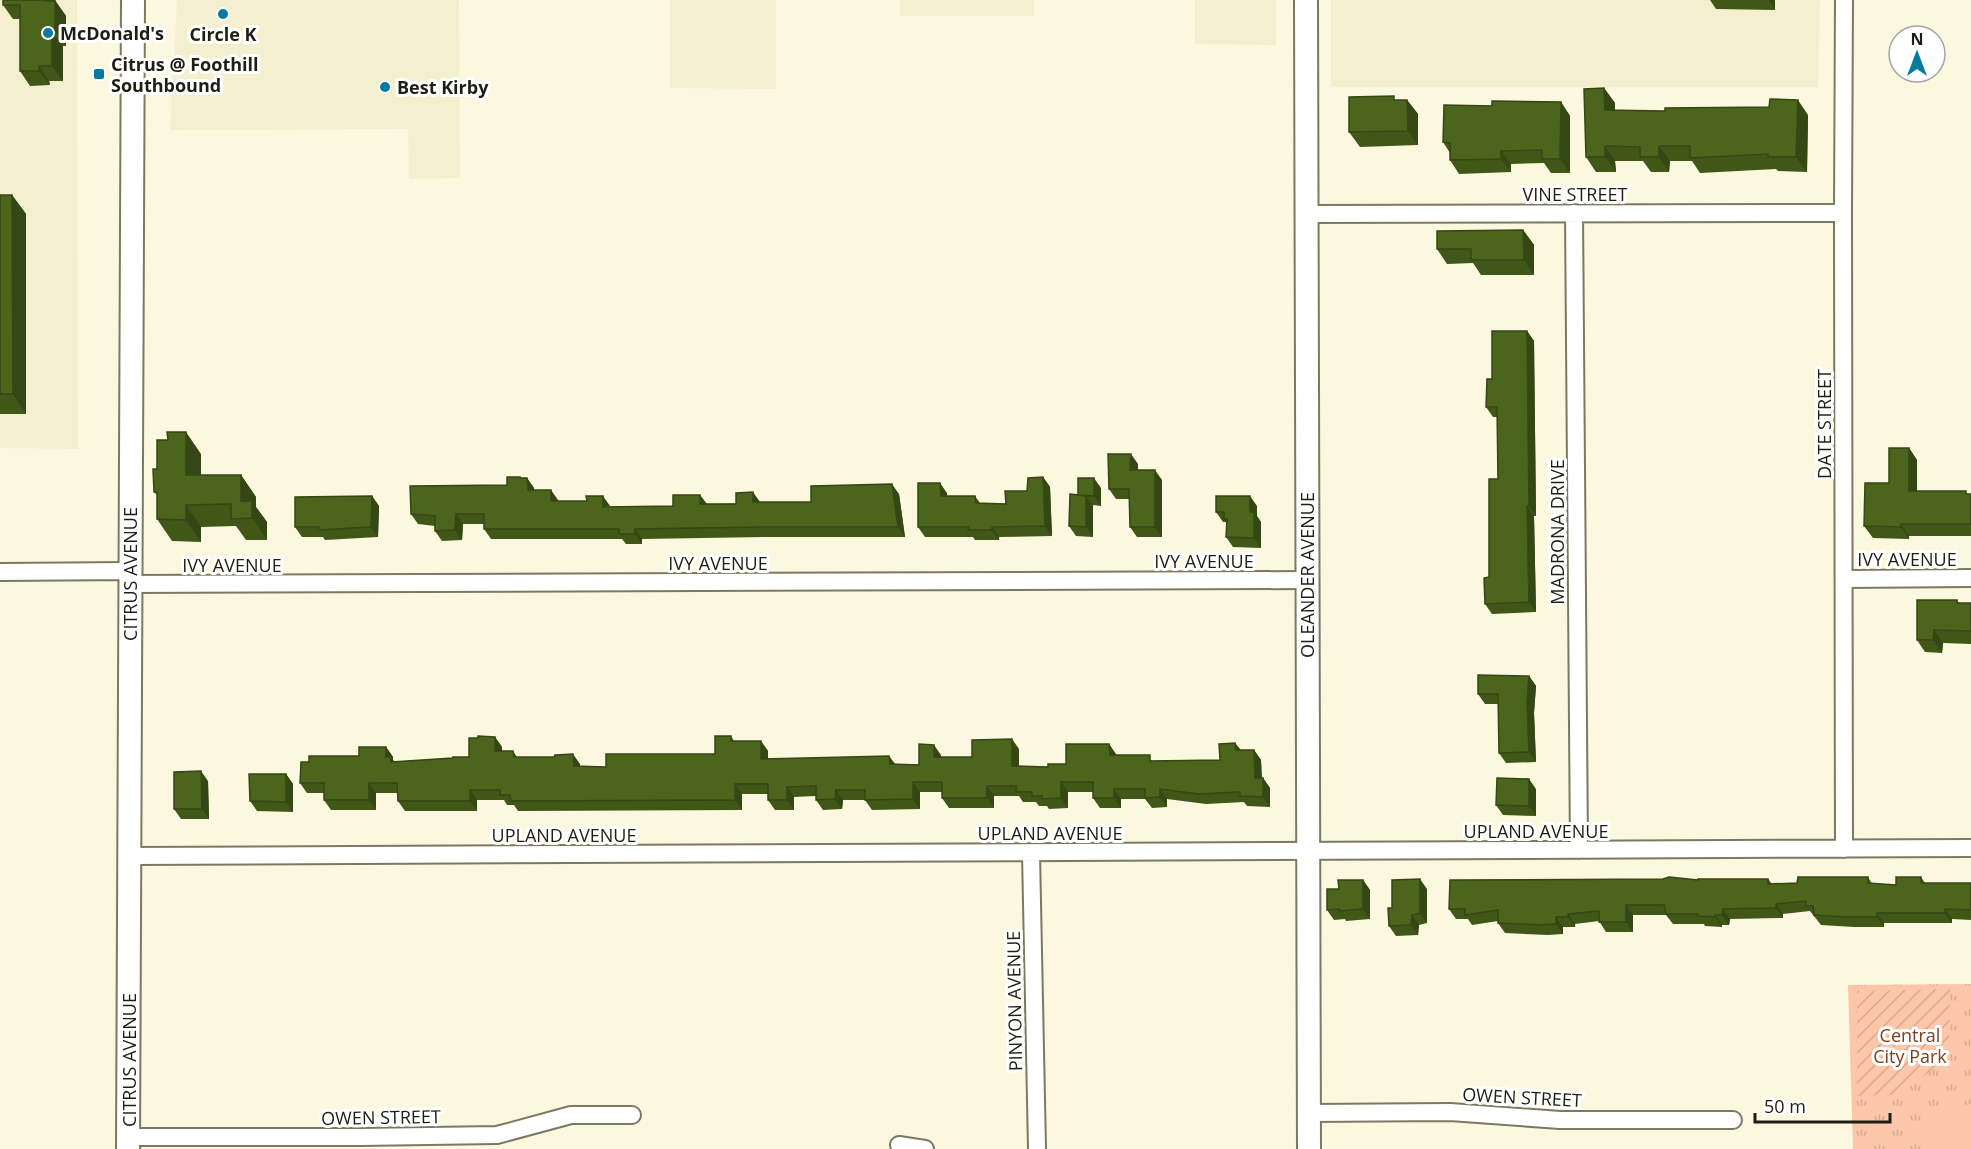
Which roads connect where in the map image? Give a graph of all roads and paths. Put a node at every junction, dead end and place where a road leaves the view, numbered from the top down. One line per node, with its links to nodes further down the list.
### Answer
1 (133, 0): 8 (street, CITRUS AVENUE)
2 (1306, 0): 6 (street, OLEANDER AVENUE)
3 (1845, 0): 5 (street, DATE STREET)
4 (1574, 213): 5 (street, VINE STREET); 6 (street, VINE STREET); 14 (street, MADRONA DRIVE)
5 (1843, 213): 10 (street, DATE STREET)
6 (1306, 214): 11 (street, OLEANDER AVENUE)
7 (0, 572): 8 (street, IVY AVENUE)
8 (130, 578): 11 (street, IVY AVENUE); 17 (street, CITRUS AVENUE)
9 (1971, 578): 10 (street, IVY AVENUE)
10 (1844, 579): 13 (street, DATE STREET)
11 (1307, 580): 15 (street, OLEANDER AVENUE)
12 (1971, 848): 13 (street, UPLAND AVENUE)
13 (1844, 849): 14 (street, UPLAND AVENUE)
14 (1578, 850): 15 (street, UPLAND AVENUE)
15 (1308, 851): 16 (street, UPLAND AVENUE); 18 (street, OLEANDER AVENUE)
16 (1031, 853): 17 (street, UPLAND AVENUE); 24 (street, PINYON AVENUE)
17 (130, 856): 21 (street, CITRUS AVENUE)
18 (1308, 1113): 20 (street, OWEN STREET); 25 (street, OLEANDER AVENUE)
19 (632, 1115): 21 (street, OWEN STREET)
20 (1733, 1120)
21 (128, 1143)
22 (898, 1145): 23 (street)
23 (924, 1149)
24 (1037, 1149)
25 (1309, 1149)

